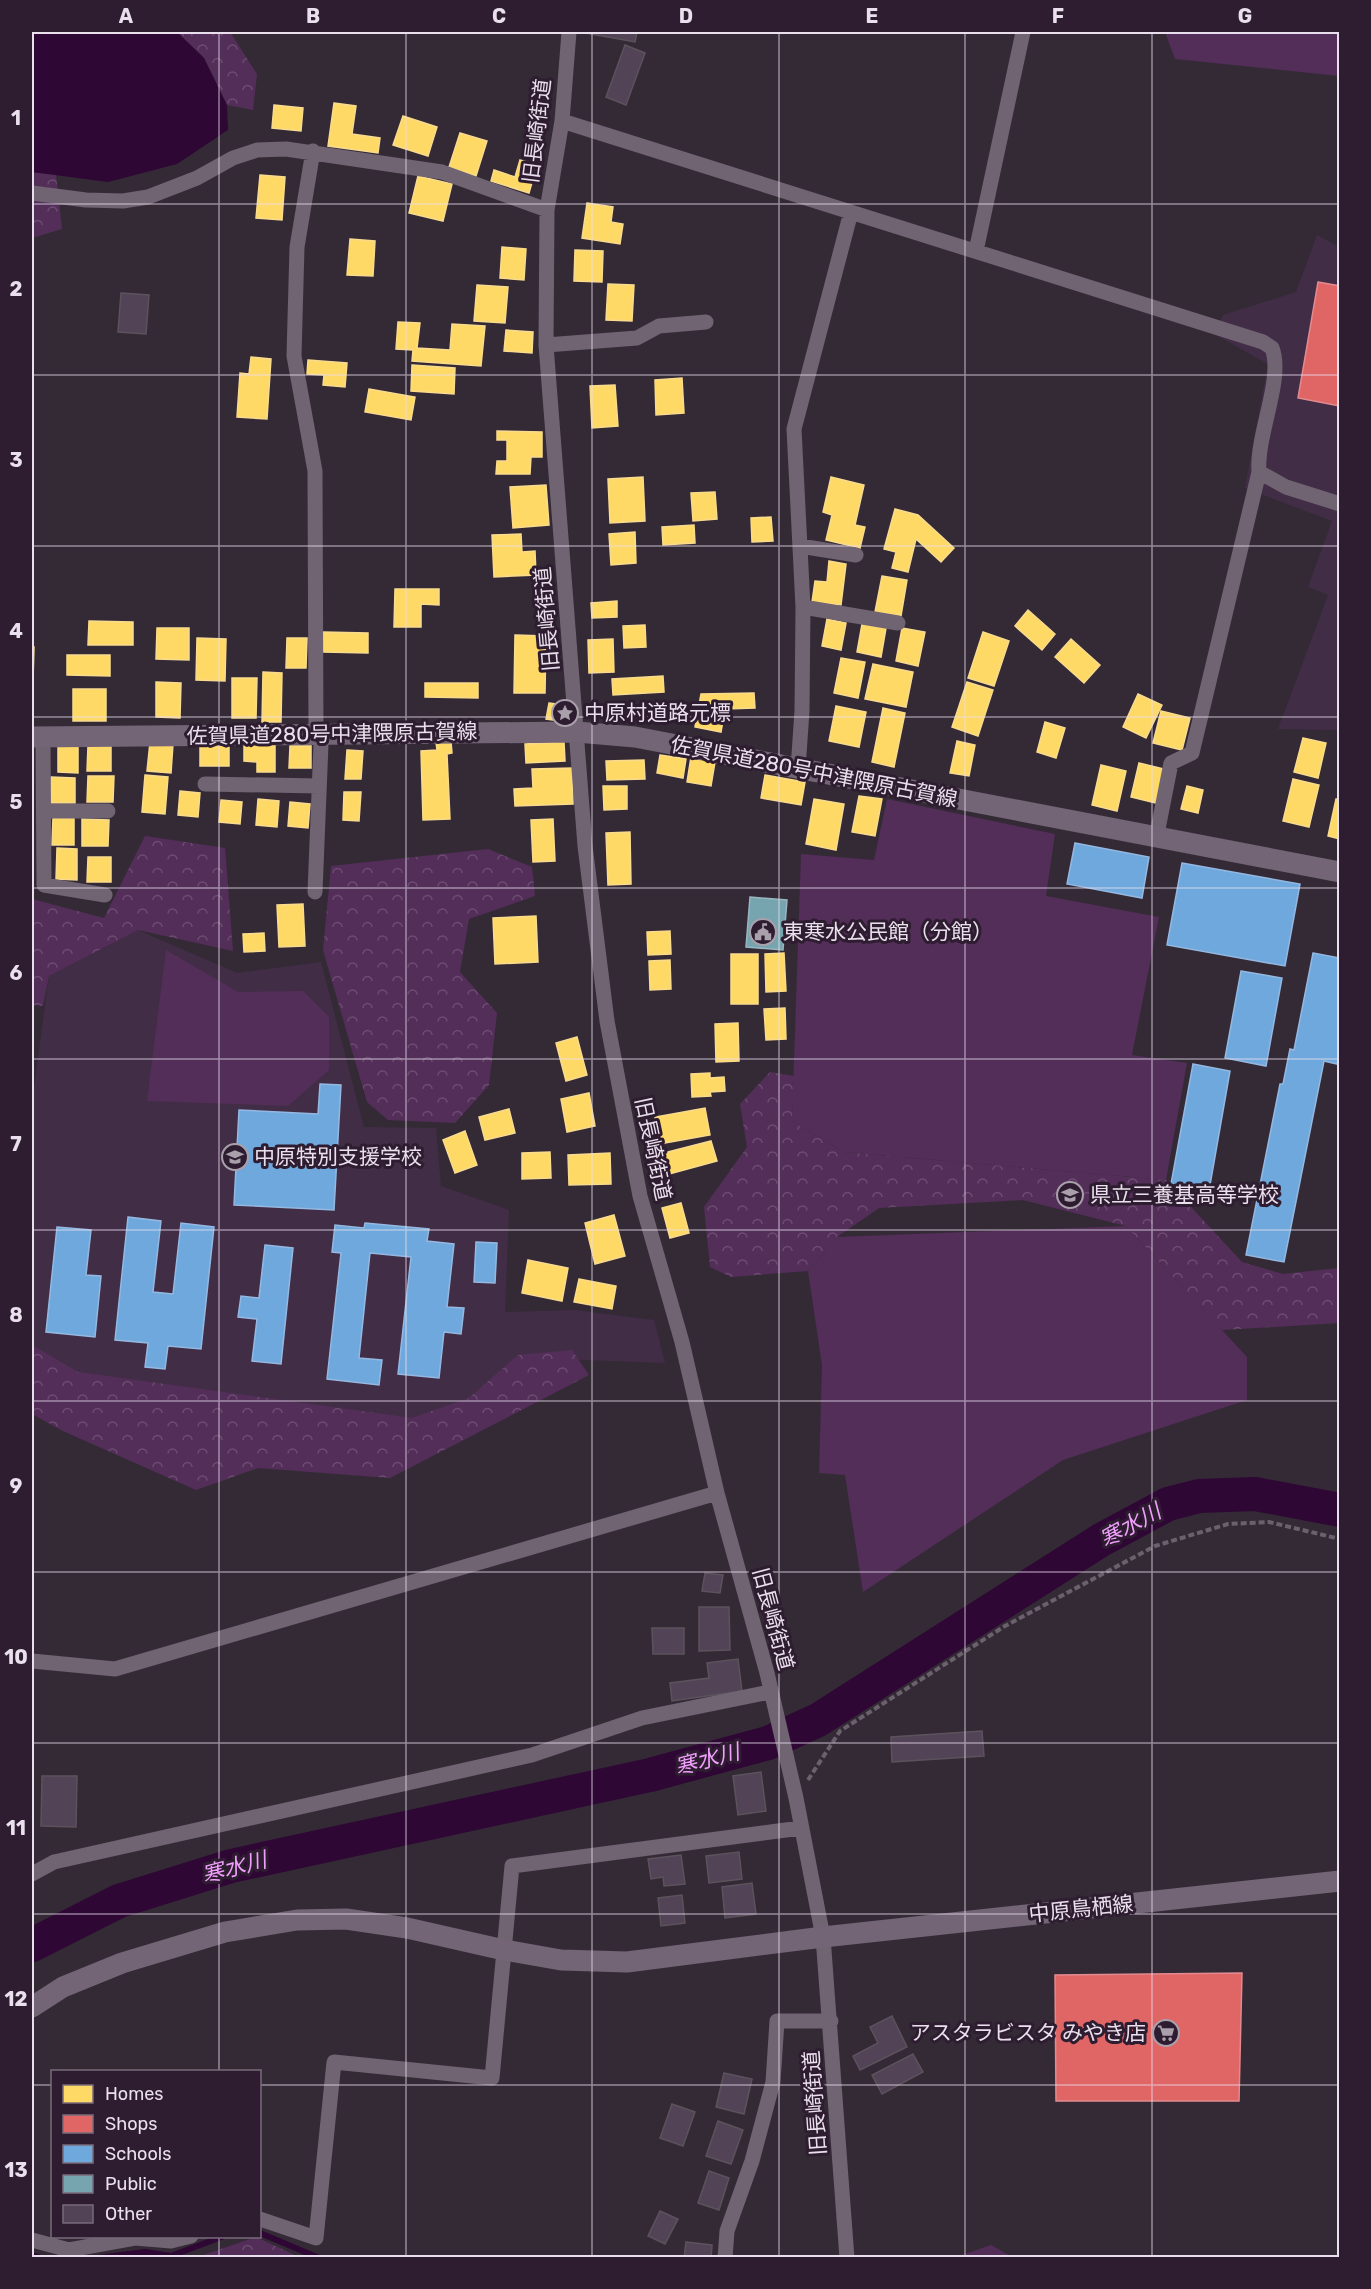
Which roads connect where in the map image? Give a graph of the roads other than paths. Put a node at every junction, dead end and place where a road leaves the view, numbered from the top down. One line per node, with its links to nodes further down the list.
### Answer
1 (569, 32): 3 (street, 旧長崎街道)
2 (1023, 32): 8 (street)
3 (562, 121): 6 (street, 旧長崎街道); 7 (street)
4 (313, 151): 5 (street); 6 (street); 18 (street)
5 (32, 193)
6 (547, 210): 10 (street, 旧長崎街道)
7 (851, 212): 8 (street); 13 (street)
8 (976, 251): 11 (street)
9 (706, 322): 10 (street)
10 (546, 345): 17 (street, 旧長崎街道)
11 (1259, 472): 12 (street); 25 (street)
12 (1340, 504)
13 (800, 546): 14 (street); 15 (street)
14 (856, 555)
15 (803, 608): 16 (street); 20 (street)
16 (898, 623)
17 (577, 732): 18 (main road, 佐賀県道280号中津隈原古賀線); 20 (main road, 佐賀県道280号中津隈原古賀線); 29 (street, 旧長崎街道)
18 (316, 734): 19 (main road, 佐賀県道280号中津隈原古賀線); 22 (street)
19 (37, 737): 23 (street)
20 (798, 769): 25 (main road, 佐賀県道280号中津隈原古賀線)
21 (205, 784): 22 (street)
22 (319, 786): 27 (street)
23 (44, 811): 24 (street); 28 (street)
24 (108, 811)
25 (1156, 838): 26 (main road, 佐賀県道280号中津隈原古賀線)
26 (1340, 872)
27 (315, 892)
28 (105, 895)
29 (717, 1493): 30 (street); 31 (street, 旧長崎街道)
30 (32, 1661)
31 (770, 1692): 32 (street, 旧長崎街道); 33 (street)
32 (801, 1828): 35 (street, 旧長崎街道); 36 (street)
33 (32, 1874)
34 (1340, 1881): 35 (main road, 中原鳥栖線)
35 (823, 1937): 36 (main road, 中原鳥栖線); 38 (street, 旧長崎街道)
36 (504, 1950): 37 (main road, 中原鳥栖線); 39 (street)
37 (32, 2007)
38 (831, 2021): 44 (street); 45 (street, 旧長崎街道)
39 (261, 2219)
40 (135, 2238): 42 (street)
41 (135, 2238): 43 (street)
42 (182, 2238)
43 (32, 2240)
44 (725, 2258)
45 (847, 2258)

